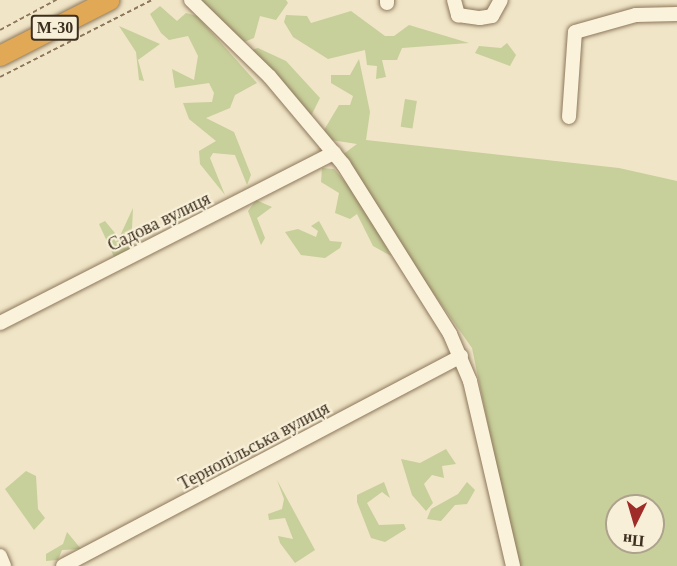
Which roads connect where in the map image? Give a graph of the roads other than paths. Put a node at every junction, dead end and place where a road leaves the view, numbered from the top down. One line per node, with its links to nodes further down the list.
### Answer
1 (110, 0): 6 (highway, М-30)
2 (191, 0): 8 (street)
3 (454, 0): 4 (street)
4 (501, 0)
5 (677, 14): 7 (street)
6 (0, 56)
7 (569, 117)
8 (334, 153): 9 (street, Садова вулиця); 10 (street)
9 (0, 323)
10 (461, 356): 13 (street, Тернопільська вулиця); 14 (street)
11 (0, 556): 12 (street)
12 (4, 566)
13 (63, 566)
14 (513, 566)

